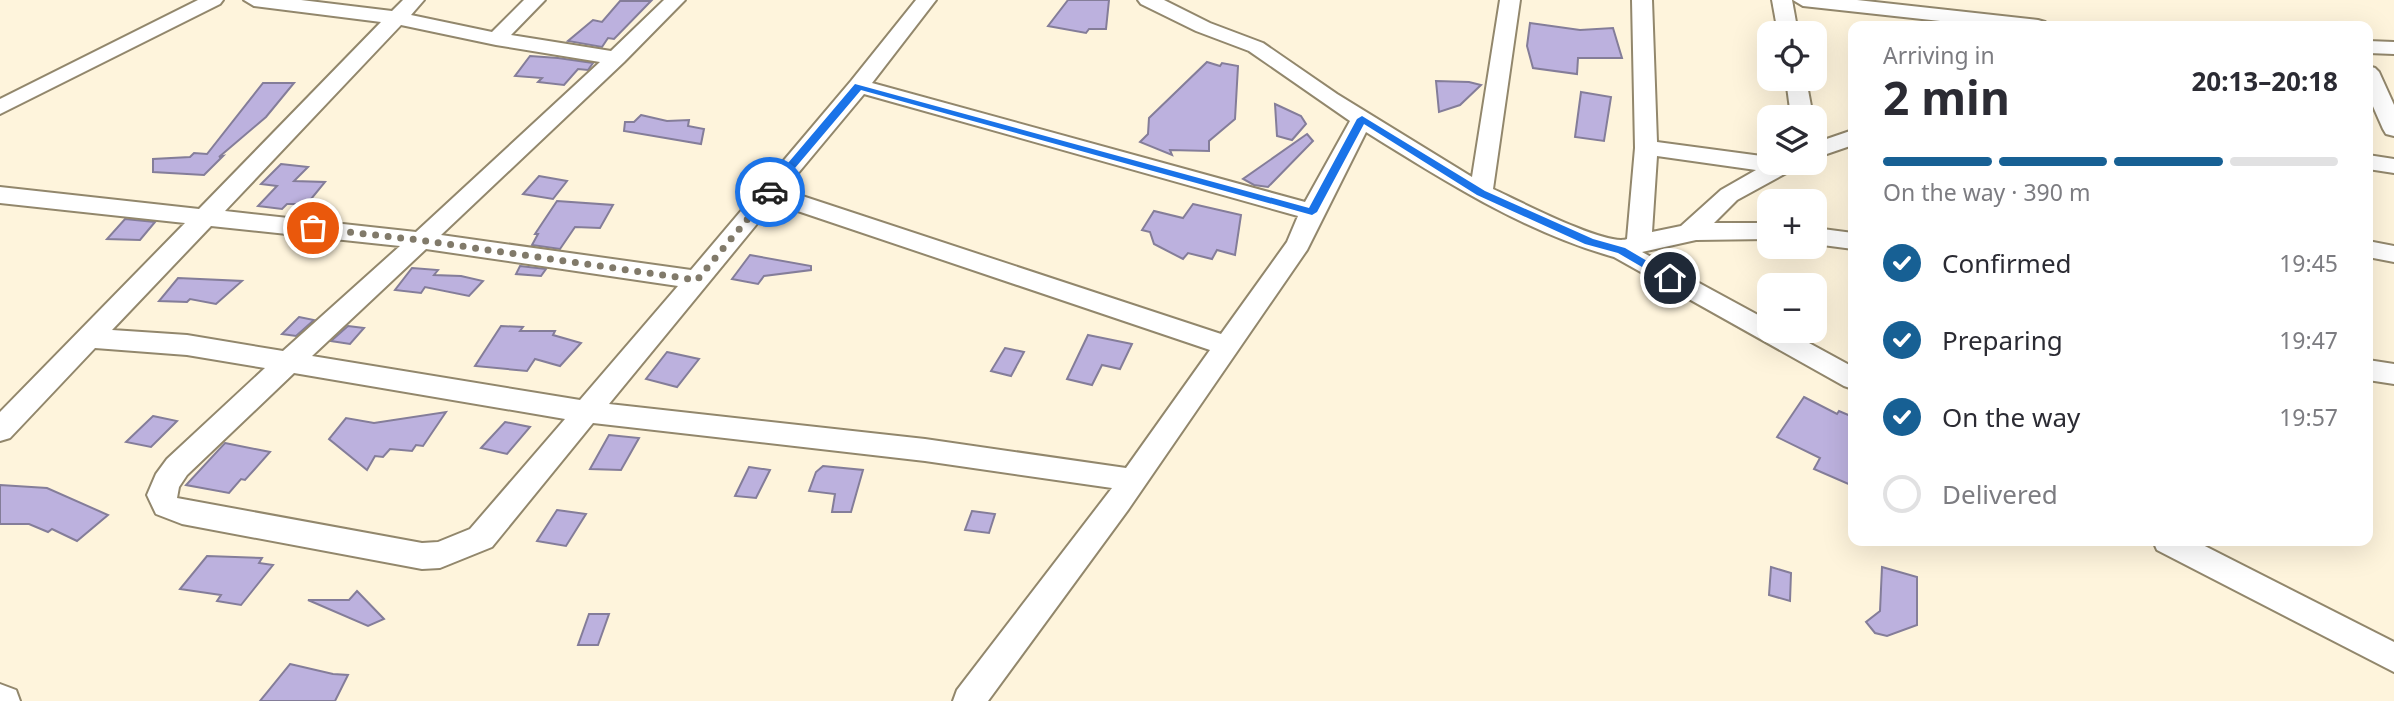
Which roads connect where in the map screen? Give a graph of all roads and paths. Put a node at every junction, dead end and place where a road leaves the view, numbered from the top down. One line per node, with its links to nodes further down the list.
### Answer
1 (213, 0): 21 (street)
2 (254, 0): 12 (street)
3 (414, 0): 12 (street)
4 (535, 0): 15 (street)
5 (675, 0): 18 (street)
6 (926, 0): 20 (street)
7 (1148, 0): 22 (street)
8 (1510, 0): 32 (street)
9 (1642, 0): 26 (street)
10 (1782, 0): 13 (street)
11 (1803, 0): 14 (street)
12 (396, 18): 15 (street); 35 (street)
13 (1786, 21)
14 (1968, 21)
15 (496, 39): 18 (street)
16 (2373, 47): 17 (street)
17 (2394, 48)
18 (617, 58): 39 (street)
19 (2373, 82): 23 (street)
20 (859, 86): 31 (street); 34 (street)
21 (0, 107)
22 (1362, 119): 32 (street); 34 (street)
23 (2393, 123)
24 (1848, 139): 25 (street)
25 (1827, 147)
26 (1646, 148): 27 (street); 41 (street)
27 (1757, 161)
28 (2373, 163): 29 (street)
29 (2394, 166)
30 (1765, 175): 37 (street)
31 (768, 193): 44 (street); 46 (street)
32 (1481, 193): 41 (street)
33 (0, 195): 35 (street)
34 (1312, 212): 46 (street)
35 (206, 215): 39 (street); 45 (street)
36 (1757, 231): 37 (street)
37 (1688, 233): 41 (street)
38 (1827, 238): 40 (street)
39 (419, 240): 44 (street); 47 (street)
40 (1848, 240)
41 (1630, 246): 50 (street)
42 (2373, 250): 43 (street)
43 (2394, 254)
44 (697, 280): 51 (street)
45 (89, 338): 47 (street); 52 (street)
46 (1227, 345): 53 (street)
47 (285, 362): 51 (street); 51 (street)
48 (2373, 371): 49 (street)
49 (2394, 374)
50 (1848, 376)
51 (588, 412): 53 (street)
52 (0, 430)
53 (1133, 480): 56 (street)
54 (2178, 546): 55 (street)
55 (2394, 658)
56 (969, 701)

